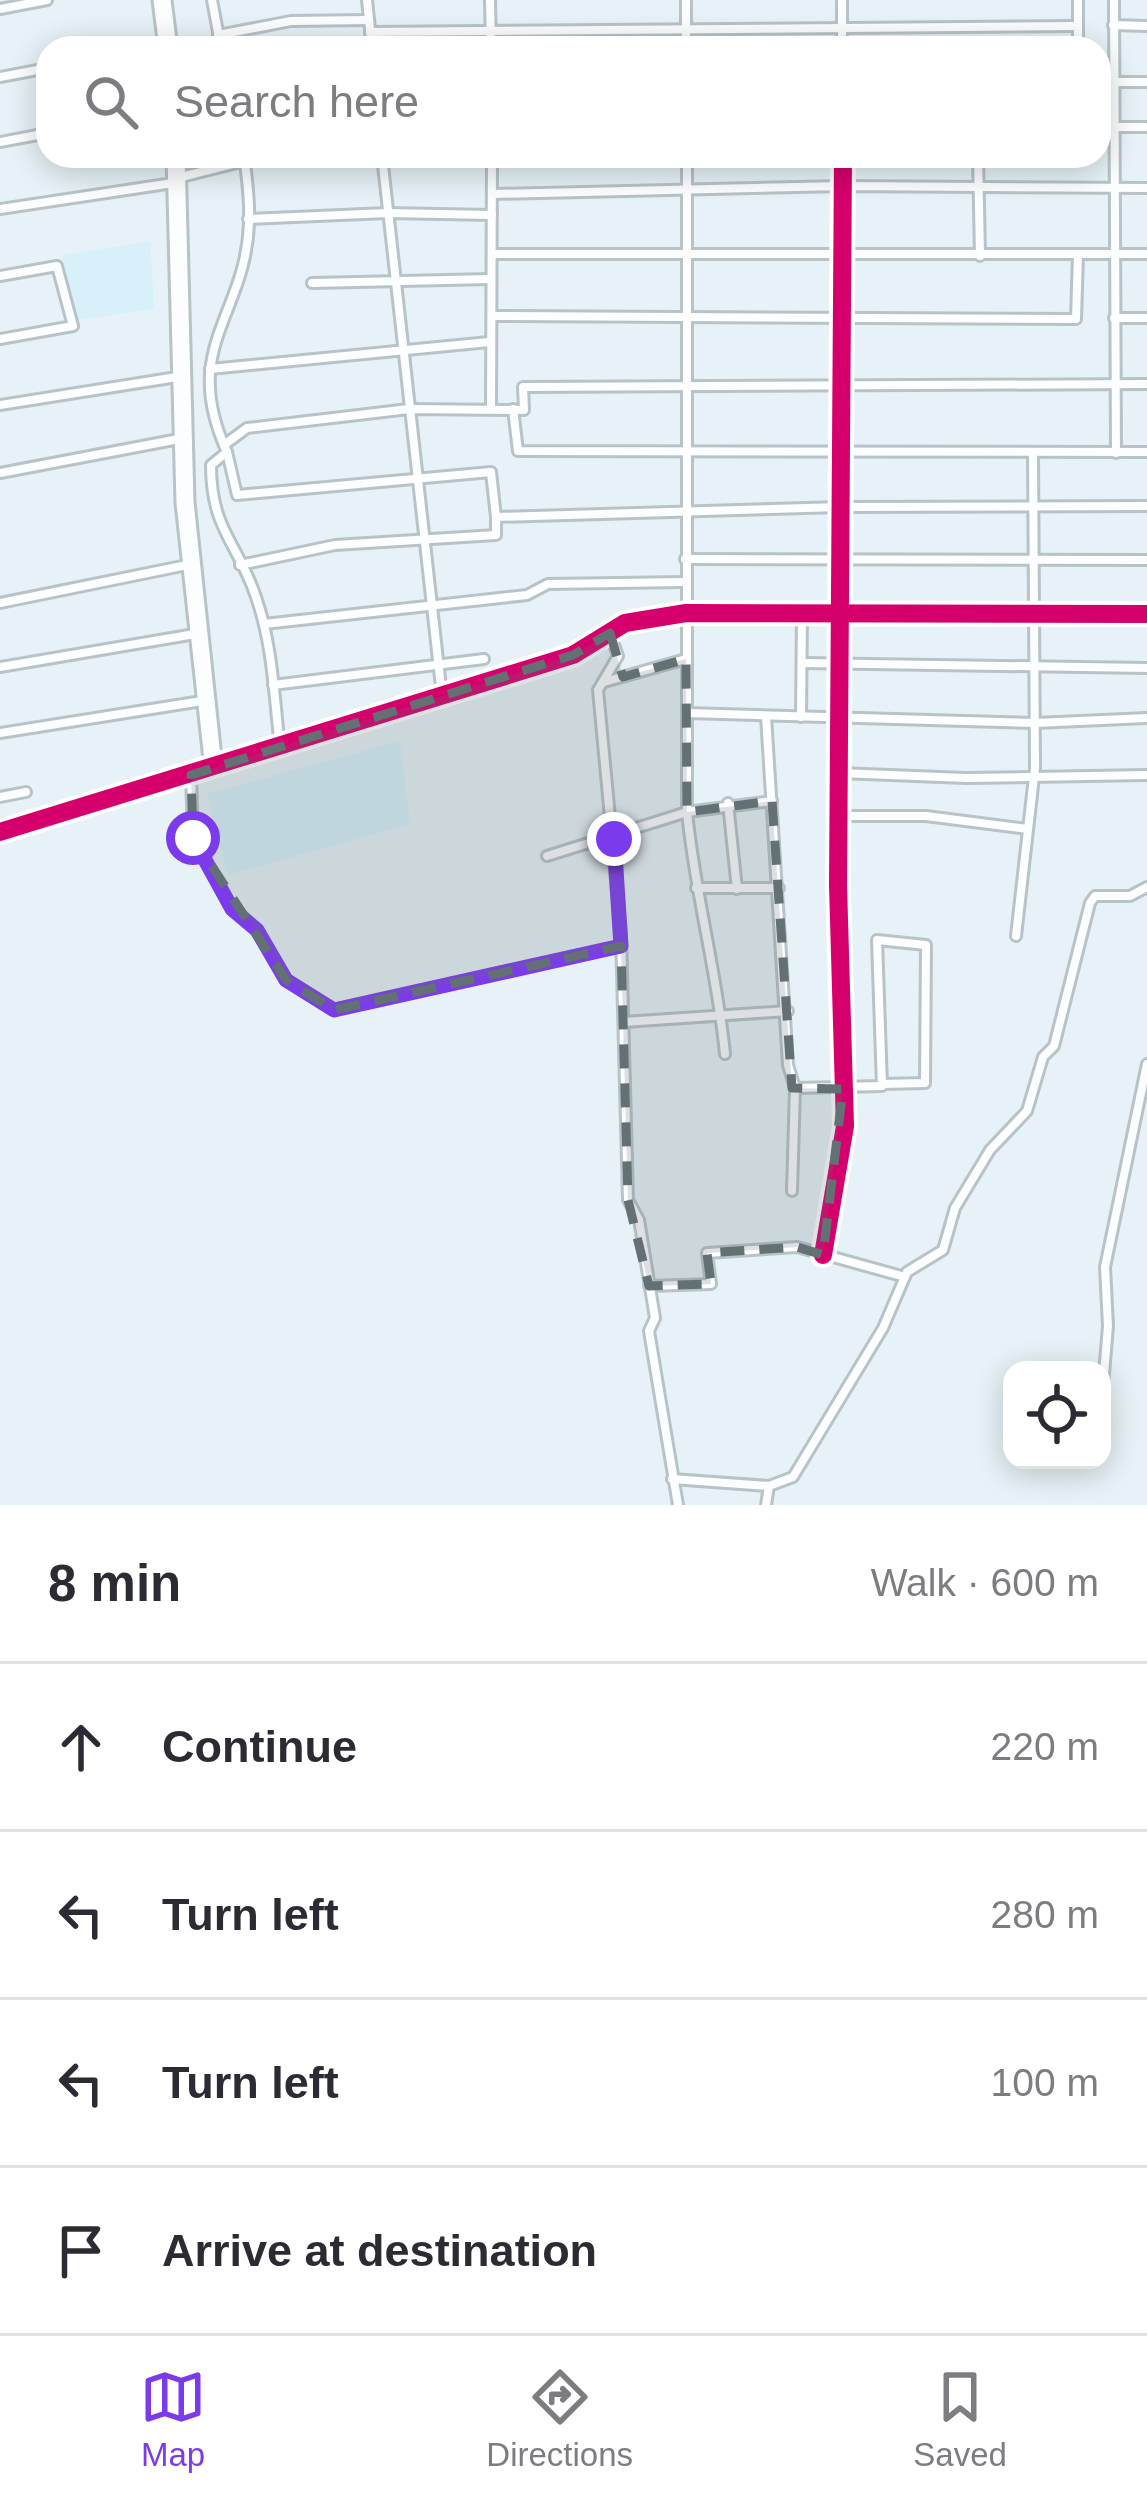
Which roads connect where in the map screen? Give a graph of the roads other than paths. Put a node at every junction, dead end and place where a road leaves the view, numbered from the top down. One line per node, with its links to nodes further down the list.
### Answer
1 (47, 0): 10 (street)
2 (162, 0): 20 (street)
3 (212, 0): 19 (street)
4 (367, 0): 11 (street)
5 (490, 0): 17 (street)
6 (686, 0): 16 (street)
7 (842, 0): 15 (street)
8 (1078, 0): 13 (street)
9 (1114, 0): 12 (street)
10 (0, 9)
11 (369, 20): 18 (street); 19 (street)
12 (1113, 25): 14 (street); 28 (street)
13 (1078, 26): 15 (street); 25 (street)
14 (1147, 26)
15 (842, 27): 16 (street); 24 (street)
16 (686, 29): 17 (street); 23 (street)
17 (491, 31): 18 (street); 22 (street)
18 (370, 32): 21 (street)
19 (218, 35)
20 (166, 36)
21 (370, 36)
22 (491, 36)
23 (686, 36)
24 (842, 36)
25 (1078, 36)
26 (36, 70): 27 (street)
27 (0, 77)
28 (1113, 82): 29 (street); 31 (street)
29 (1147, 82)
30 (1147, 127): 31 (street)
31 (1112, 131): 45 (street)
32 (36, 135): 33 (street)
33 (0, 142)
34 (176, 168): 42 (street)
35 (214, 168): 42 (street)
36 (245, 168): 52 (street)
37 (383, 168): 50 (street)
38 (492, 168): 48 (street)
39 (687, 168): 47 (street)
40 (842, 168): 43 (street)
41 (978, 168): 44 (street)
42 (177, 180): 49 (street); 73 (street); 134 (street)
43 (843, 186): 44 (street); 47 (street); 54 (street)
44 (979, 188): 45 (street); 59 (street)
45 (1111, 188): 46 (street); 55 (street)
46 (1147, 188)
47 (688, 190): 48 (street); 57 (street)
48 (493, 194): 51 (street)
49 (0, 209)
50 (387, 213): 51 (street); 52 (street); 62 (street)
51 (492, 215): 53 (street)
52 (248, 219): 72 (street)
53 (494, 254): 57 (street); 61 (street)
54 (842, 254): 57 (street); 59 (street); 66 (street)
55 (1112, 254): 56 (street); 58 (street); 67 (street)
56 (1147, 254)
57 (688, 255): 65 (street)
58 (1078, 255): 59 (street); 66 (street)
59 (980, 256)
60 (0, 276): 69 (street)
61 (491, 279): 62 (street); 64 (street)
62 (395, 281): 63 (street); 71 (street)
63 (312, 283)
64 (492, 316): 65 (street); 70 (street)
65 (688, 316): 66 (street); 77 (street)
66 (842, 317): 74 (street)
67 (1114, 318): 68 (street); 75 (street)
68 (1147, 318)
69 (0, 339)
70 (489, 343): 71 (street); 79 (street)
71 (402, 348): 72 (street); 81 (street)
72 (209, 369): 83 (street)
73 (177, 377): 78 (street); 82 (street)
74 (841, 384): 75 (street); 77 (street); 88 (street)
75 (1114, 384): 76 (street); 84 (street)
76 (1147, 384)
77 (687, 387): 80 (street); 87 (street)
78 (0, 405)
79 (491, 407): 80 (street); 81 (street)
80 (513, 409): 87 (street)
81 (410, 410): 83 (street); 90 (street)
82 (179, 439): 89 (street); 101 (street)
83 (226, 448): 90 (street); 102 (street)
84 (1116, 452): 85 (street); 86 (street)
85 (1147, 452)
86 (1033, 453): 88 (street); 93 (street)
87 (685, 454): 88 (street); 94 (street)
88 (841, 454): 92 (street)
89 (0, 473)
90 (417, 476): 95 (street); 96 (street)
91 (1147, 506): 93 (street)
92 (841, 507): 93 (street); 94 (street); 99 (street)
93 (1033, 508): 100 (street)
94 (685, 514): 95 (street); 97 (street)
95 (496, 517): 96 (street)
96 (424, 539): 102 (street); 105 (street)
97 (686, 559): 99 (street); 103 (street)
98 (1147, 560): 100 (street)
99 (840, 561): 100 (street); 109 (street)
100 (1034, 561): 106 (street)
101 (187, 565): 104 (street); 113 (street)
102 (240, 565): 111 (street)
103 (686, 582): 105 (street); 107 (street)
104 (0, 602)
105 (431, 603): 111 (street); 117 (street)
106 (1036, 611): 109 (street); 110 (street); 121 (street)
107 (686, 613): 108 (street); 112 (street); 115 (street)
108 (802, 614): 109 (street); 116 (street)
109 (840, 614): 118 (street)
110 (1147, 614)
111 (264, 624): 123 (street)
112 (610, 633): 122 (street); 124 (street)
113 (195, 634): 119 (street); 125 (street)
114 (484, 658): 117 (street)
115 (686, 659): 122 (street); 126 (street)
116 (802, 663): 118 (street); 128 (street)
117 (438, 664): 123 (street); 124 (street)
118 (839, 665): 121 (street); 129 (street)
119 (0, 667)
120 (1147, 668): 121 (street)
121 (1035, 669): 131 (street)
122 (603, 683): 147 (street)
123 (273, 685): 133 (street)
124 (442, 696): 133 (street)
125 (202, 701): 132 (street); 134 (street)
126 (687, 713): 127 (street); 143 (street)
127 (766, 716): 128 (street); 141 (street)
128 (801, 717): 129 (street)
129 (840, 718): 131 (street); 135 (street)
130 (1147, 718): 131 (street)
131 (1035, 723): 138 (street)
132 (0, 733)
133 (280, 747): 134 (street)
134 (214, 768): 136 (street)
135 (839, 773): 138 (street); 144 (street)
136 (191, 775): 146 (street); 154 (street)
137 (1147, 776): 138 (street)
138 (1034, 778): 145 (street)
139 (26, 792): 140 (street)
140 (0, 797)
141 (772, 801): 142 (street); 151 (street)
142 (728, 803): 143 (street); 152 (street)
143 (687, 812): 147 (street); 150 (street)
144 (839, 816): 145 (street); 162 (street)
145 (1028, 829): 153 (street)
146 (0, 832)
147 (614, 839): 148 (street); 154 (street)
148 (547, 856)
149 (1147, 887): 165 (street)
150 (696, 888): 152 (street); 156 (street)
151 (779, 888): 152 (street); 155 (street)
152 (736, 889)
153 (1016, 936)
154 (621, 946): 157 (street)
155 (788, 1011): 156 (street); 161 (street)
156 (721, 1014): 157 (street); 158 (street)
157 (624, 1022): 166 (street)
158 (724, 1054)
159 (1147, 1064): 167 (street)
160 (882, 1084): 160 (street); 162 (street)
161 (795, 1088): 162 (street); 163 (street)
162 (843, 1089): 164 (street)
163 (792, 1191)
164 (823, 1255): 165 (street); 166 (street)
165 (905, 1277): 169 (street)
166 (649, 1286): 168 (street)
167 (1105, 1361)
168 (671, 1479): 169 (street); 170 (street)
169 (769, 1486): 171 (street)
170 (678, 1505)
171 (766, 1505)

